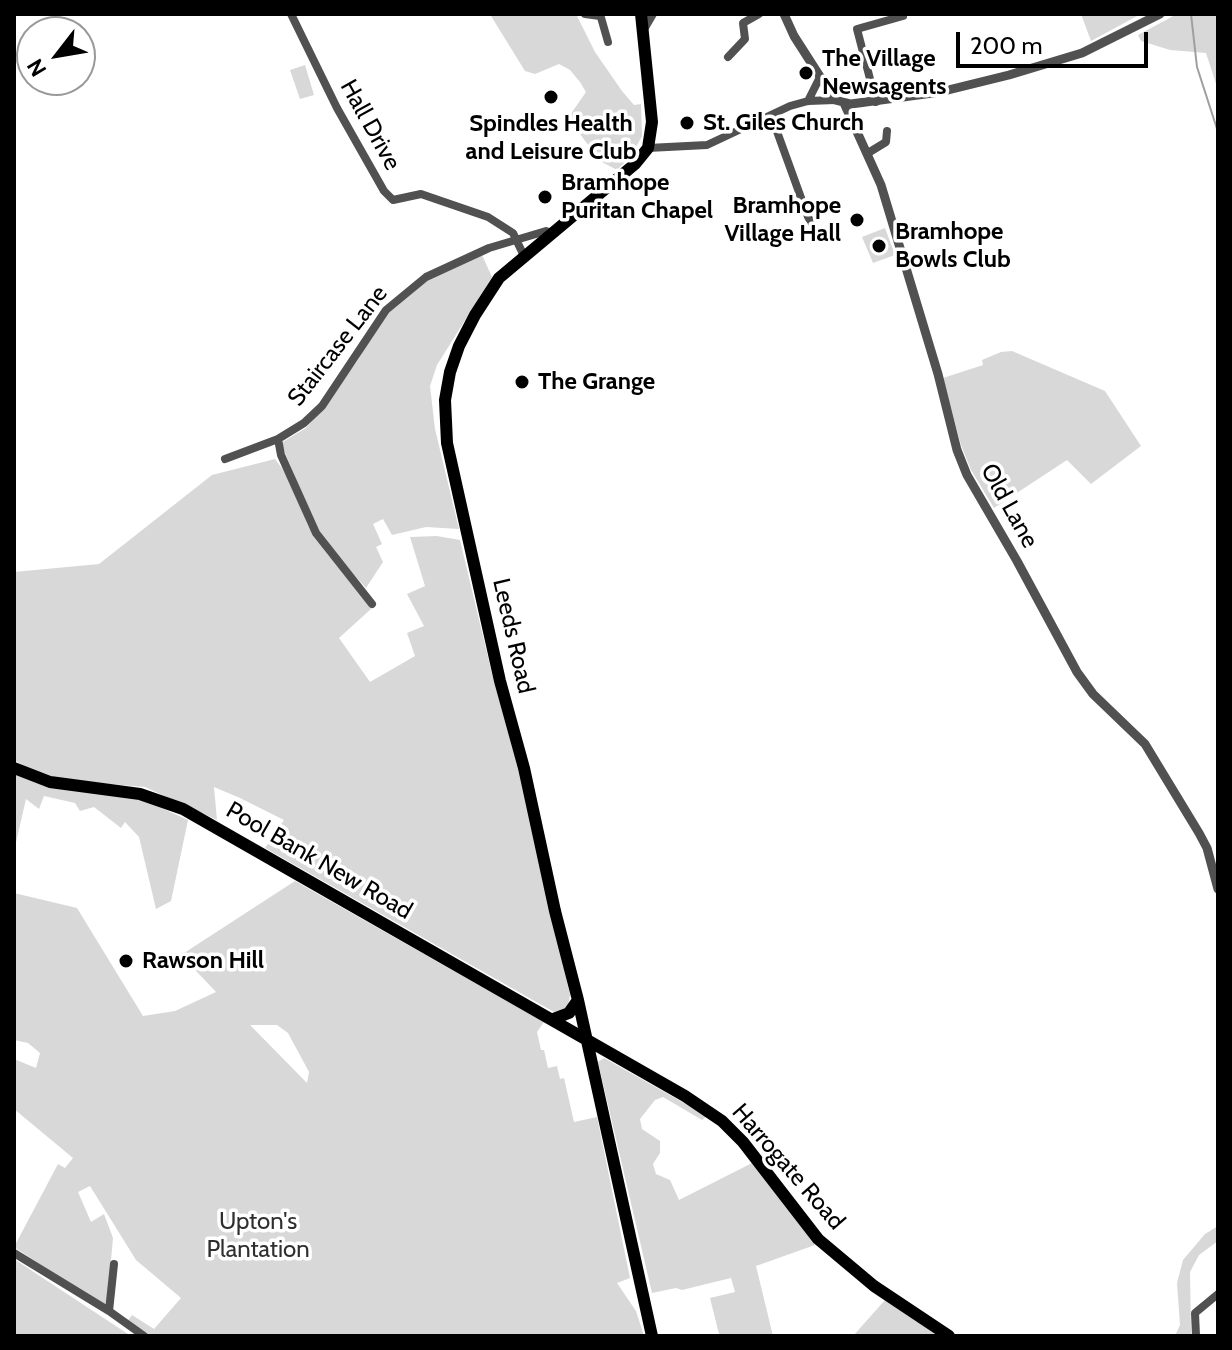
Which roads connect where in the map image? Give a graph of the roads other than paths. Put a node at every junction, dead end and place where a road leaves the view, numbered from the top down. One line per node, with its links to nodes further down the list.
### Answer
1 (291, 14): 22 (street, Hall Drive)
2 (585, 14): 8 (street)
3 (641, 14): 10 (highway)
4 (653, 14): 10 (street)
5 (759, 14): 12 (street)
6 (784, 14): 13 (street, Old Lane)
7 (1160, 14): 16 (street)
8 (600, 15): 11 (street)
9 (903, 16): 16 (street)
10 (643, 32): 19 (highway)
11 (608, 42)
12 (728, 57)
13 (820, 77): 14 (street); 15 (street, Old Lane)
14 (808, 101): 15 (street); 17 (street)
15 (840, 101): 16 (street); 20 (street, Old Lane)
16 (876, 102)
17 (771, 115): 19 (street); 23 (street)
18 (887, 131): 20 (street)
19 (648, 148): 21 (highway, Leeds Road)
20 (868, 153): 29 (street, Old Lane)
21 (552, 233): 22 (street, Staircase Lane); 24 (highway, Leeds Road)
22 (517, 240): 24 (street); 25 (street, Staircase Lane)
23 (822, 240)
24 (524, 256): 30 (highway, Leeds Road)
25 (278, 439): 26 (street, Staircase Lane); 27 (street)
26 (225, 459)
27 (372, 604)
28 (14, 768): 31 (highway, Pool Bank New Road)
29 (1218, 889)
30 (578, 1000): 31 (highway); 32 (highway, Leeds Road)
31 (553, 1019): 32 (highway, Pool Bank New Road)
32 (586, 1038): 38 (highway, Leeds Road); 39 (highway, Harrogate Road)
33 (14, 1253): 36 (street)
34 (114, 1264): 36 (street)
35 (1218, 1294): 40 (street)
36 (109, 1311): 37 (street)
37 (144, 1336)
38 (652, 1336)
39 (949, 1336)
40 (1196, 1336)

